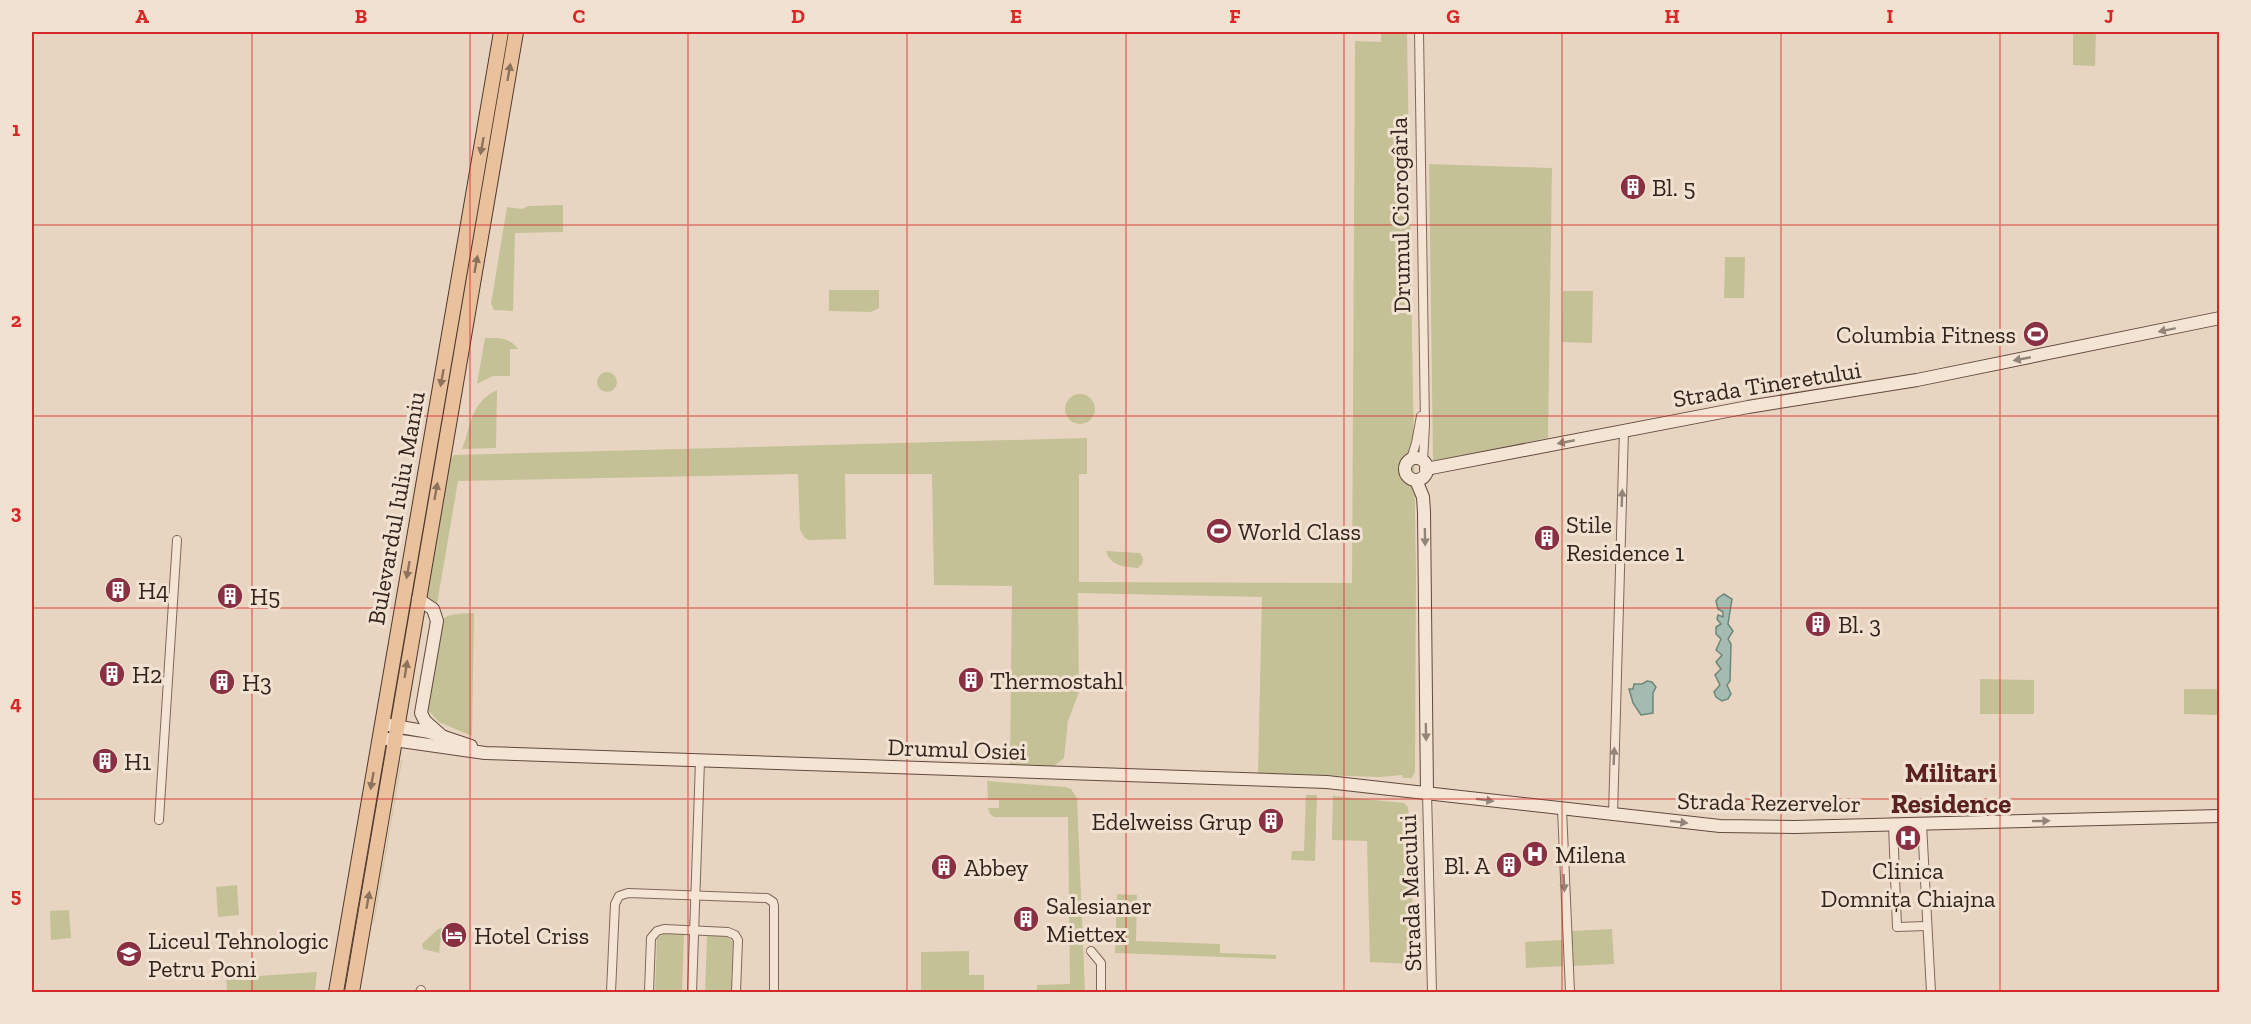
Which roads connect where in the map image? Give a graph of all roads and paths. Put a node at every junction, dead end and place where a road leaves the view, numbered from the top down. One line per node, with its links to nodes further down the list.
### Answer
1 (501, 32): 4 (main road, Bulevardul Iuliu Maniu)
2 (516, 32): 5 (main road, Bulevardul Iuliu Maniu, one-way to 2)
3 (1419, 32): 10 (street, Drumul Ciorogârla)
4 (492, 88): 5 (main road); 7 (main road, Bulevardul Iuliu Maniu, one-way to 7)
5 (501, 116): 8 (main road, Bulevardul Iuliu Maniu, one-way to 5)
6 (2220, 318): 9 (street, Strada Tineretului, one-way to 9)
7 (450, 327): 8 (main road); 14 (main road, Bulevardul Iuliu Maniu, one-way to 14)
8 (465, 328): 13 (main road, Bulevardul Iuliu Maniu, one-way to 8)
9 (1624, 430): 10 (street, Strada Tineretului, one-way to 10); 25 (street, one-way to 9)
10 (1420, 463): 11 (street); 11 (street)
11 (1416, 480): 22 (street, one-way to 22)
12 (177, 540): 27 (street)
13 (418, 599): 15 (main road, Bulevardul Iuliu Maniu, one-way to 13); 16 (street)
14 (382, 724): 15 (street, Drumul Osiei); 17 (main road, Bulevardul Iuliu Maniu)
15 (397, 726): 16 (street, Drumul Osiei); 18 (main road, Bulevardul Iuliu Maniu)
16 (442, 736): 19 (street, Drumul Osiei)
17 (380, 738): 18 (street, Drumul Osiei); 34 (main road, Bulevardul Iuliu Maniu, one-way to 34)
18 (395, 741): 19 (street, Drumul Osiei); 35 (main road, Bulevardul Iuliu Maniu, one-way to 18)
19 (485, 753): 20 (street, Drumul Osiei)
20 (700, 761): 21 (street, Drumul Osiei); 30 (street)
21 (1408, 791): 22 (street, Drumul Osiei); 24 (street)
22 (1427, 793): 23 (street, Strada Rezervelor, one-way to 23); 24 (street, Strada Macului)
23 (1562, 809): 25 (street, Strada Rezervelor); 45 (street, one-way to 45)
24 (1427, 812): 44 (street, Strada Macului)
25 (1613, 815): 29 (street, Strada Rezervelor, one-way to 29)
26 (2220, 816): 28 (street, Strada Rezervelor, one-way to 26)
27 (159, 820)
28 (1922, 824): 29 (street, Strada Rezervelor); 31 (street)
29 (1893, 825): 31 (street)
30 (695, 895): 32 (street); 38 (street); 42 (street)
31 (1926, 926): 46 (street)
32 (694, 931): 39 (street); 40 (street); 41 (street)
33 (1091, 951): 43 (street)
34 (339, 974): 35 (main road); 36 (main road, Bulevardul Iuliu Maniu)
35 (355, 976): 37 (main road, Bulevardul Iuliu Maniu)
36 (336, 993)
37 (352, 993)
38 (611, 993)
39 (649, 993)
40 (692, 993)
41 (736, 993)
42 (774, 993)
43 (1101, 993)
44 (1432, 993)
45 (1570, 993)
46 (1931, 993)

